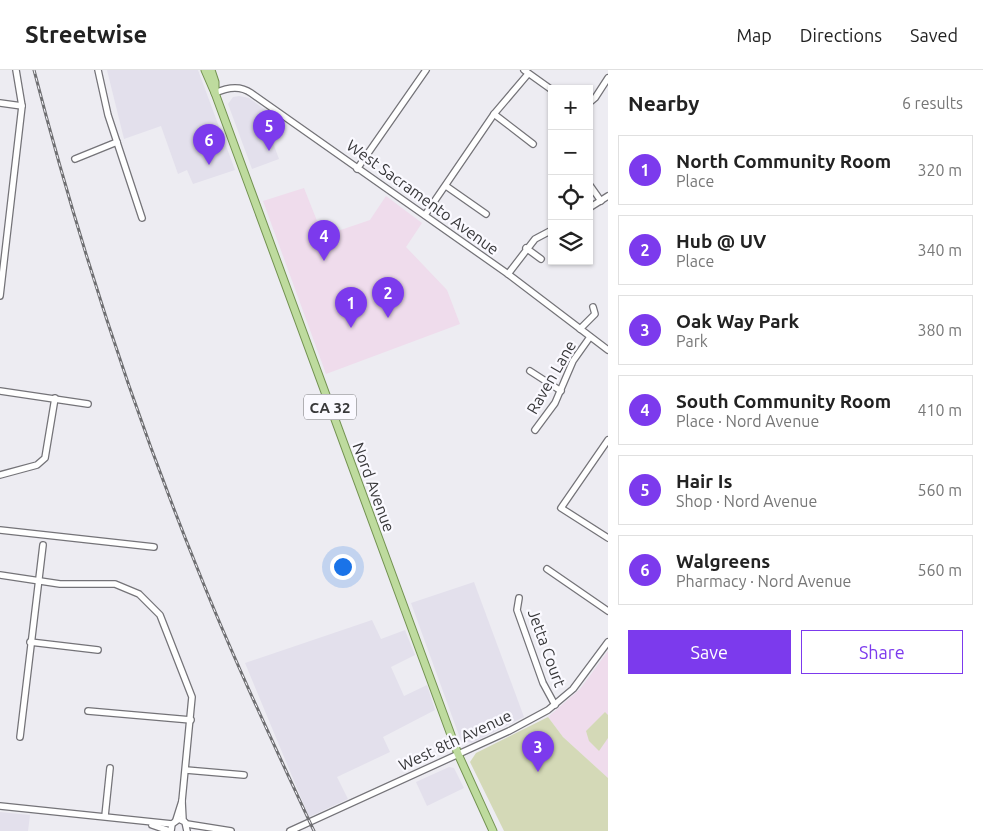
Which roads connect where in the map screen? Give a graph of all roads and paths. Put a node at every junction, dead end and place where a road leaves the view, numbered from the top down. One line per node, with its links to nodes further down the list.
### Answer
1 (16, 70): 13 (street)
2 (98, 70): 15 (street)
3 (205, 70): 10 (main road, Nord Avenue / CA 32)
4 (210, 70): 10 (main road, Nord Avenue / CA 32)
5 (417, 70): 6 (street)
6 (424, 72): 18 (street)
7 (526, 72): 9 (street); 14 (street)
8 (608, 78): 11 (street)
9 (548, 87)
10 (215, 93): 18 (street, West Sacramento Avenue); 62 (main road, Nord Avenue / CA 32)
11 (593, 100)
12 (0, 103): 13 (street)
13 (22, 106): 29 (street)
14 (494, 114): 16 (street); 19 (street)
15 (117, 142): 17 (street); 26 (street)
16 (533, 144)
17 (75, 159)
18 (358, 169): 25 (street, West Sacramento Avenue)
19 (446, 186): 24 (street); 25 (street)
20 (593, 190): 22 (street)
21 (608, 196): 22 (street)
22 (601, 201): 23 (street)
23 (593, 206)
24 (486, 214)
25 (425, 215): 32 (street, West Sacramento Avenue)
26 (142, 218)
27 (548, 232): 30 (street)
28 (0, 236): 29 (street)
29 (7, 236): 33 (street)
30 (526, 248): 31 (street); 32 (street)
31 (541, 259)
32 (508, 274): 35 (street, West Sacramento Avenue)
33 (0, 296)
34 (593, 307): 35 (street)
35 (580, 329): 36 (street, West Sacramento Avenue)
36 (590, 337): 37 (street, West Sacramento Avenue); 39 (street, Raven Lane)
37 (608, 350)
38 (530, 371): 39 (street)
39 (561, 390): 43 (street, Raven Lane)
40 (0, 391): 41 (street)
41 (55, 398): 42 (street); 45 (street)
42 (88, 404)
43 (535, 430)
44 (608, 440): 47 (street)
45 (0, 475)
46 (0, 530): 49 (street)
47 (608, 539)
48 (43, 544): 52 (street)
49 (154, 547)
50 (547, 569): 54 (street)
51 (0, 575): 52 (street)
52 (38, 582): 55 (street); 60 (street)
53 (519, 598): 58 (street, Jetta Court)
54 (608, 611)
55 (30, 642): 57 (street); 61 (street)
56 (608, 642): 58 (street, West 8th Avenue)
57 (98, 650)
58 (555, 706): 62 (street, West 8th Avenue)
59 (88, 711): 60 (street)
60 (191, 720): 64 (street)
61 (20, 737)
62 (458, 754): 73 (street, West 8th Avenue); 74 (main road, Nord Avenue / CA 32)
63 (110, 768): 67 (street)
64 (186, 770): 65 (street); 69 (street)
65 (244, 775)
66 (0, 806): 67 (street)
67 (105, 816): 68 (street)
68 (141, 820): 69 (street); 70 (street)
69 (181, 824): 70 (street); 71 (street)
70 (170, 831)
71 (221, 831): 72 (street)
72 (231, 831)
73 (290, 831)
74 (493, 831)

